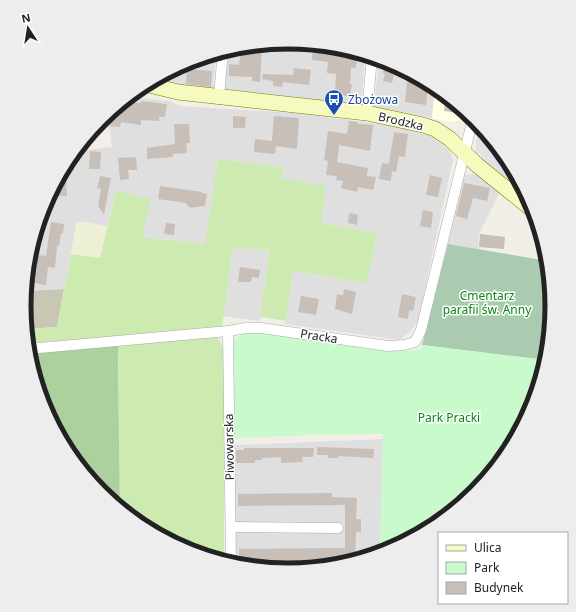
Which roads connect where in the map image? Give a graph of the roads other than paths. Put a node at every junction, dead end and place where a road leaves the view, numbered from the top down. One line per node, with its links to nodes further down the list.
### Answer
1 (222, 58): 4 (street)
2 (371, 63): 5 (street)
3 (154, 86): 4 (street, Brodzka)
4 (219, 96): 5 (street, Brodzka)
5 (367, 113): 7 (street, Brodzka)
6 (471, 126): 7 (street)
7 (465, 153): 8 (street, Brodzka); 9 (street, Pracka)
8 (517, 190)
9 (228, 331): 10 (street, Pracka); 11 (street, Piwowarska)
10 (35, 349)
11 (231, 527): 12 (street); 13 (street, Piwowarska)
12 (338, 528)
13 (231, 556)

